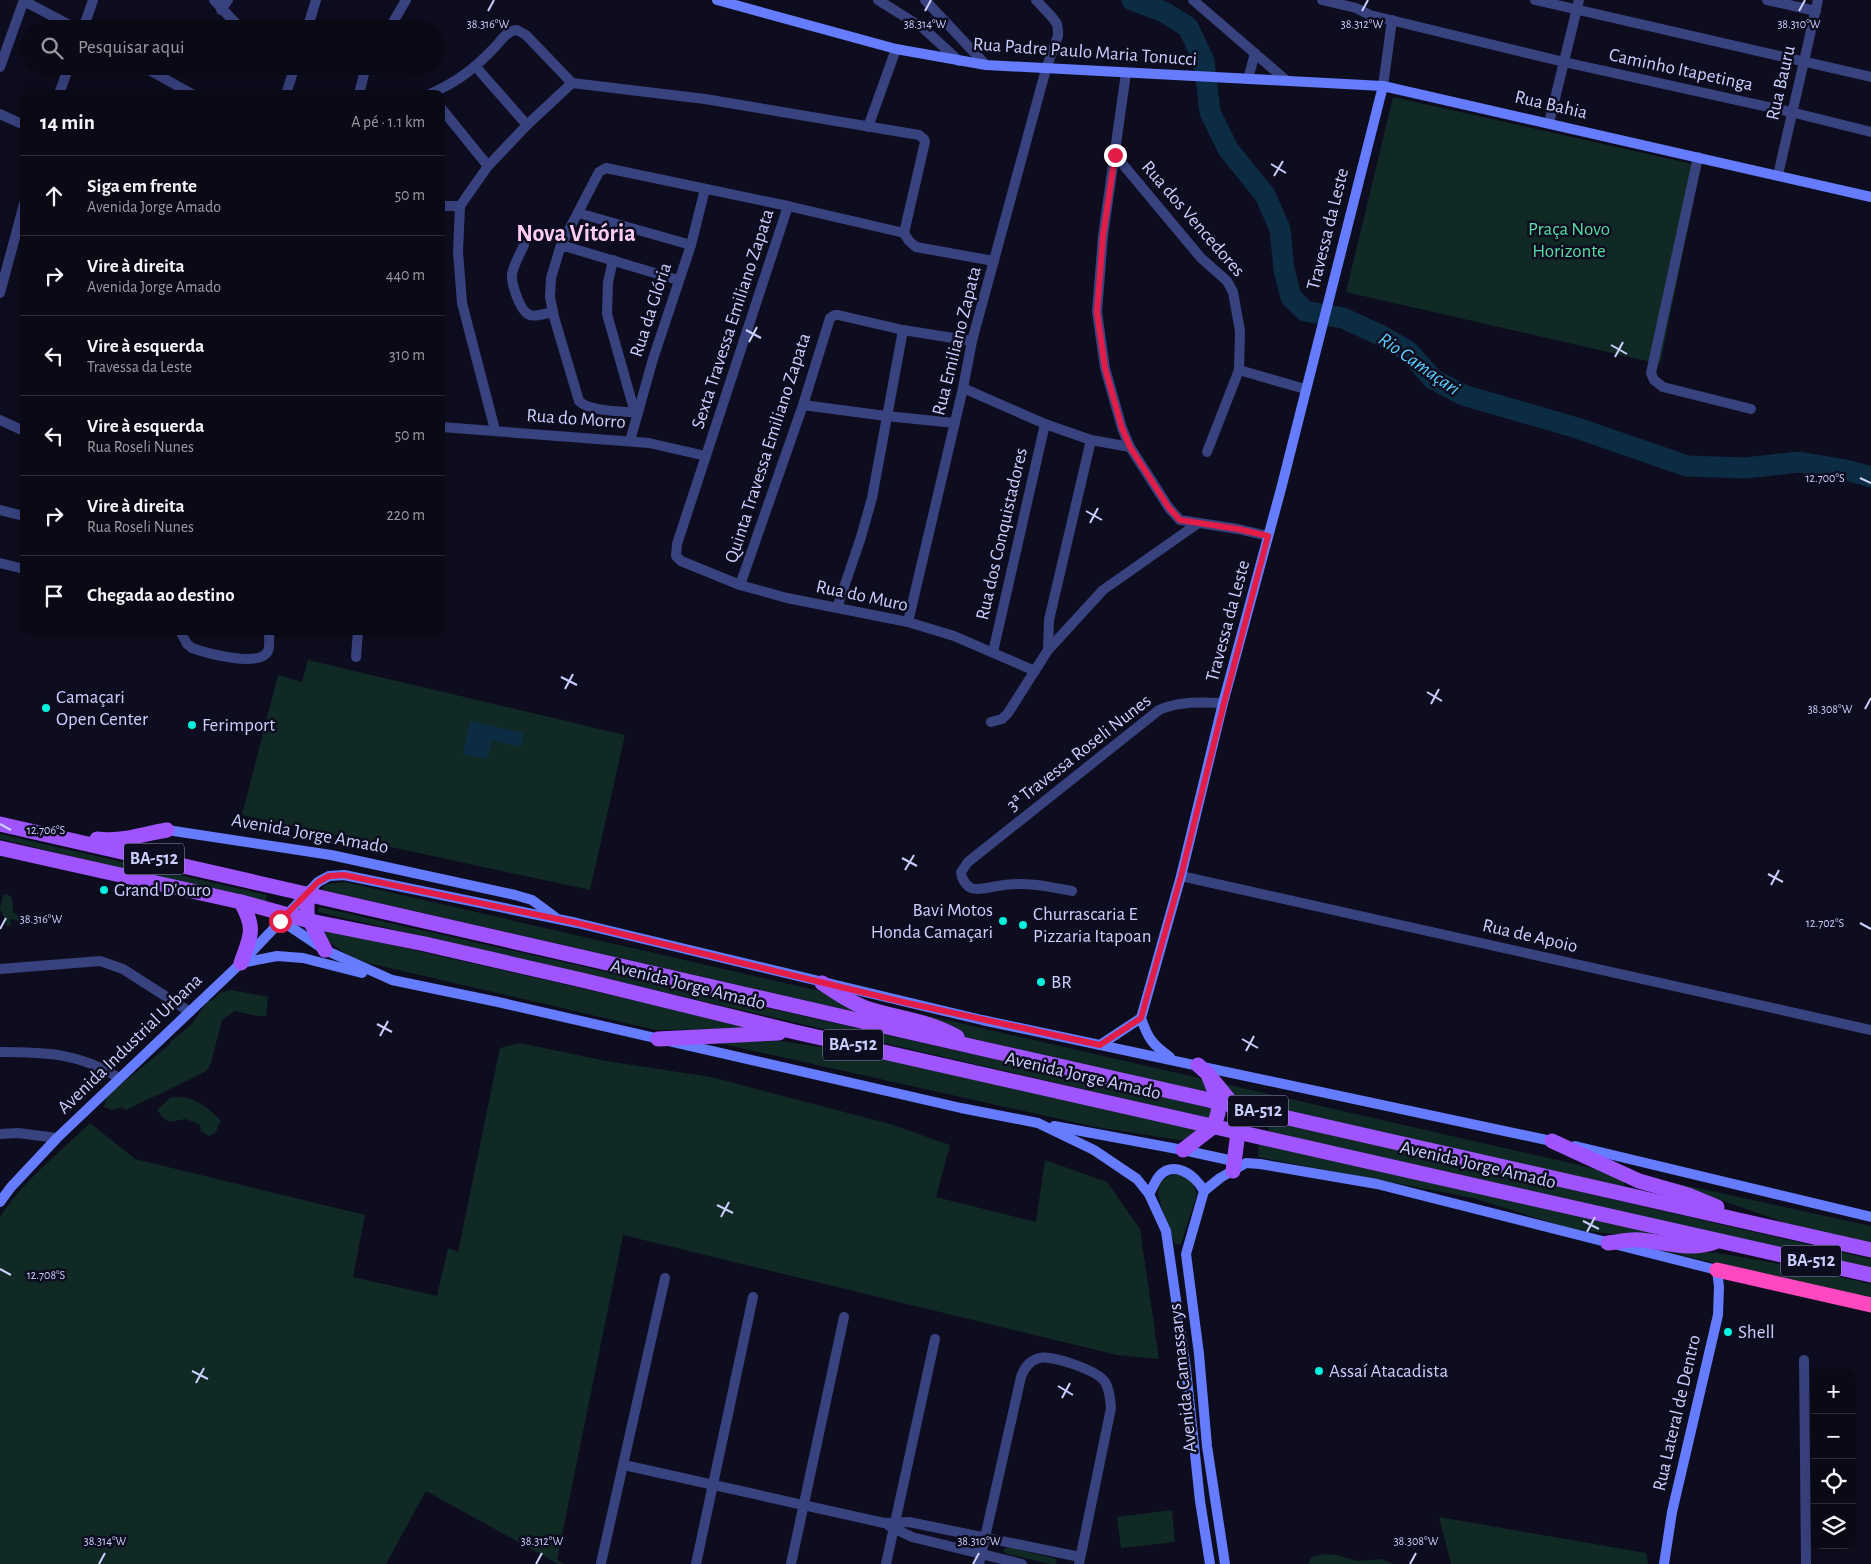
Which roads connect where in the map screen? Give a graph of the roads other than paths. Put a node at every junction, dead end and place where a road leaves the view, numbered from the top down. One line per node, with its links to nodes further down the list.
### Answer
1 (93, 0): 21 (street)
2 (214, 0): 18 (street)
3 (228, 0): 18 (street)
4 (316, 0): 23 (street)
5 (406, 0): 24 (street)
6 (717, 0): 26 (street, Rua Padre Paulo Maria Tonucci)
7 (925, 0): 31 (street)
8 (1036, 0): 34 (street, Rua Emiliano Zapata)
9 (1322, 0): 16 (street, Caminho Itapetinga)
10 (1535, 0): 17 (street)
11 (1767, 0): 19 (street)
12 (1818, 0): 19 (street, Rua Bauru)
13 (24, 1): 20 (street); 32 (street)
14 (884, 1): 28 (street)
15 (1193, 1): 27 (street)
16 (1356, 4): 25 (street, Caminho Itapetinga)
17 (1578, 5): 29 (street); 30 (street)
18 (221, 10): 22 (street)
19 (1816, 11): 29 (street, Rua Bauru)
20 (60, 20)
21 (86, 20)
22 (232, 20)
23 (310, 20)
24 (394, 20)
25 (1392, 20): 30 (street, Caminho Itapetinga); 45 (street)
26 (896, 49): 28 (street, Rua Padre Paulo Maria Tonucci); 57 (street)
27 (1255, 54): 42 (street); 43 (street)
28 (959, 61): 31 (street, Rua Padre Paulo Maria Tonucci)
29 (1804, 61): 40 (street); 51 (street, Rua Bauru)
30 (1564, 62): 51 (street, Caminho Itapetinga); 55 (street)
31 (986, 65): 34 (street, Rua Padre Paulo Maria Tonucci)
32 (0, 67)
33 (476, 67): 44 (street); 50 (street); 56 (street)
34 (1046, 69): 35 (street, Rua Padre Paulo Maria Tonucci); 74 (street, Rua Emiliano Zapata)
35 (1126, 73): 41 (street, Rua Padre Paulo Maria Tonucci); 59 (street)
36 (65, 75): 46 (street)
37 (154, 75): 47 (street)
38 (292, 75): 48 (street)
39 (364, 75): 49 (street)
40 (1871, 77)
41 (1219, 78): 42 (street, Rua Bahia)
42 (1248, 79): 43 (street, Rua Bahia)
43 (1286, 81): 45 (street, Rua Bahia)
44 (572, 84): 56 (street); 57 (street)
45 (1383, 86): 55 (street, Rua Bahia); 82 (street, Travessa da Leste)
46 (60, 90)
47 (175, 90)
48 (287, 90)
49 (360, 90)
50 (439, 90)
51 (1791, 112): 58 (street, Caminho Itapetinga); 62 (street, Rua Bauru)
52 (445, 113): 61 (street)
53 (0, 114): 54 (street)
54 (20, 122)
55 (1549, 123): 60 (street, Rua Bahia)
56 (527, 125): 61 (street)
57 (868, 127): 69 (street)
58 (1871, 132)
59 (1115, 155): 80 (street, Rua dos Vencedores); 95 (street)
60 (1698, 157): 62 (street, Rua Bahia); 84 (street)
61 (488, 166): 65 (street)
62 (1778, 175): 64 (street, Rua Bahia)
63 (704, 189): 66 (street); 67 (street); 72 (street, Rua da Glória)
64 (1871, 197)
65 (450, 206): 92 (street)
66 (788, 206): 69 (street, Sexta Travessa Emiliano Zapata); 97 (street, Sexta Travessa Emiliano Zapata)
67 (578, 213): 71 (street); 72 (street)
68 (20, 219): 76 (street)
69 (904, 233): 74 (street, Sexta Travessa Emiliano Zapata)
70 (524, 245): 77 (street)
71 (561, 245): 73 (street); 77 (street)
72 (691, 245): 75 (street, Rua da Glória)
73 (613, 260): 75 (street); 85 (street)
74 (994, 261): 79 (street, Rua Emiliano Zapata)
75 (678, 280): 85 (street, Rua da Glória)
76 (0, 293)
77 (553, 312): 85 (street)
78 (903, 330): 79 (street); 83 (street, Quinta Travessa Emiliano Zapata); 86 (street)
79 (972, 341): 81 (street, Rua Emiliano Zapata)
80 (1238, 370): 82 (street); 96 (street, Rua dos Vencedores)
81 (963, 388): 88 (street, Rua Emiliano Zapata); 89 (street)
82 (1305, 389): 101 (street, Travessa da Leste)
83 (803, 405): 86 (street); 105 (street, Quinta Travessa Emiliano Zapata)
84 (1751, 409)
85 (636, 413): 94 (street, Rua da Glória)
86 (886, 416): 88 (street); 106 (street)
87 (0, 420): 91 (street)
88 (955, 423): 107 (street, Rua Emiliano Zapata)
89 (1045, 424): 93 (street); 112 (street, Rua dos Conquistadores)
90 (445, 428): 92 (street, Rua do Morro)
91 (20, 429)
92 (495, 430): 94 (street, Rua do Morro)
93 (1091, 440): 95 (street); 111 (street)
94 (630, 441): 97 (street, Rua do Morro)
95 (1130, 447): 100 (street)
96 (1206, 452)
97 (706, 456): 102 (street, Sexta Travessa Emiliano Zapata)
98 (0, 510): 99 (street)
99 (20, 515)
100 (1197, 524): 101 (street); 111 (street)
101 (1268, 536): 115 (street, Travessa da Leste)
102 (681, 561): 105 (street, Rua do Muro)
103 (0, 564): 104 (street)
104 (20, 568)
105 (740, 585): 106 (street, Rua do Muro)
106 (837, 608): 107 (street, Rua do Muro)
107 (908, 622): 112 (street, Rua do Muro)
108 (182, 635): 109 (street)
109 (269, 635)
110 (358, 635): 113 (street)
111 (1048, 650): 114 (street)
112 (993, 652): 114 (street, Rua do Muro)
113 (356, 657)
114 (1035, 670): 116 (street)
115 (1224, 703): 121 (street, Travessa da Leste); 122 (street, 3ª Travessa Roseli Nunes)
116 (991, 722)
117 (0, 819): 119 (main road)
118 (0, 824): 123 (main road, Avenida Jorge Amado / BA-512)
119 (166, 830): 126 (street, Avenida Jorge Amado)
120 (0, 848): 124 (main road, Avenida Jorge Amado / BA-512)
121 (1181, 876): 134 (street, Travessa da Leste); 135 (street, Rua de Apoio)
122 (1072, 891)
123 (308, 894): 125 (street, Avenida Jorge Amado); 126 (street, Avenida Jorge Amado); 127 (main road); 139 (main road, Avenida Jorge Amado / BA-512)
124 (241, 902): 125 (main road, Avenida Jorge Amado / BA-512); 129 (main road)
125 (283, 918): 127 (main road, Avenida Jorge Amado / BA-512); 128 (street); 129 (street, Avenida Industrial Urbana)
126 (557, 919): 132 (street, Avenida Jorge Amado)
127 (310, 921): 128 (main road); 136 (main road, Avenida Jorge Amado / BA-512)
128 (325, 950): 131 (street)
129 (241, 963): 131 (street); 133 (street, Avenida Industrial Urbana)
130 (0, 969): 133 (street)
131 (392, 980): 137 (street)
132 (822, 983): 138 (street, Avenida Jorge Amado); 139 (main road)
133 (190, 1012): 143 (street, Avenida Industrial Urbana)
134 (1141, 1018): 138 (street); 141 (street)
135 (1871, 1030)
136 (795, 1032): 137 (main road); 146 (main road, Avenida Jorge Amado / BA-512)
137 (658, 1039): 145 (street)
138 (1100, 1045): 141 (street, Avenida Jorge Amado)
139 (975, 1047): 144 (main road, Avenida Jorge Amado / BA-512)
140 (0, 1052): 143 (street)
141 (1173, 1059): 142 (street, Avenida Jorge Amado)
142 (1203, 1069): 144 (main road); 150 (street, Avenida Jorge Amado)
143 (119, 1078): 149 (street, Avenida Industrial Urbana)
144 (1227, 1104): 146 (main road); 147 (main road); 157 (main road, Avenida Jorge Amado / BA-512)
145 (1038, 1124): 151 (street); 154 (street, Avenida Camassarys)
146 (1214, 1126): 147 (main road, Avenida Jorge Amado / BA-512); 151 (main road)
147 (1238, 1132): 152 (main road); 158 (main road, Avenida Jorge Amado / BA-512)
148 (0, 1134): 149 (street)
149 (57, 1138): 155 (street, Avenida Industrial Urbana)
150 (1552, 1140): 156 (street, Avenida Jorge Amado); 157 (main road)
151 (1184, 1150): 152 (street)
152 (1238, 1165): 153 (street); 159 (street)
153 (1204, 1190): 154 (street); 182 (street, Avenida Camassarys)
154 (1149, 1194): 181 (street, Avenida Camassarys)
155 (0, 1202)
156 (1871, 1217)
157 (1756, 1223): 160 (main road, Avenida Jorge Amado / BA-512)
158 (1718, 1241): 159 (main road); 162 (main road, Avenida Jorge Amado / BA-512)
159 (1608, 1243): 161 (street)
160 (1871, 1250)
161 (1717, 1270): 165 (highway); 183 (street, Rua Lateral de Dentro)
162 (1871, 1275)
163 (665, 1278): 169 (street)
164 (754, 1297): 170 (street)
165 (1871, 1305)
166 (844, 1317): 171 (street)
167 (935, 1339): 172 (street)
168 (1804, 1360): 184 (street)
169 (624, 1465): 170 (street); 176 (street)
170 (714, 1485): 171 (street); 177 (street)
171 (804, 1505): 172 (street); 178 (street)
172 (894, 1525): 173 (street); 174 (street); 179 (street)
173 (985, 1538): 174 (street); 175 (street); 175 (street)
174 (980, 1559): 180 (street)
175 (1080, 1561)
176 (601, 1563)
177 (696, 1564)
178 (790, 1564)
179 (886, 1564)
180 (1022, 1564)
181 (1210, 1564)
182 (1224, 1564)
183 (1664, 1564)
184 (1806, 1564)

